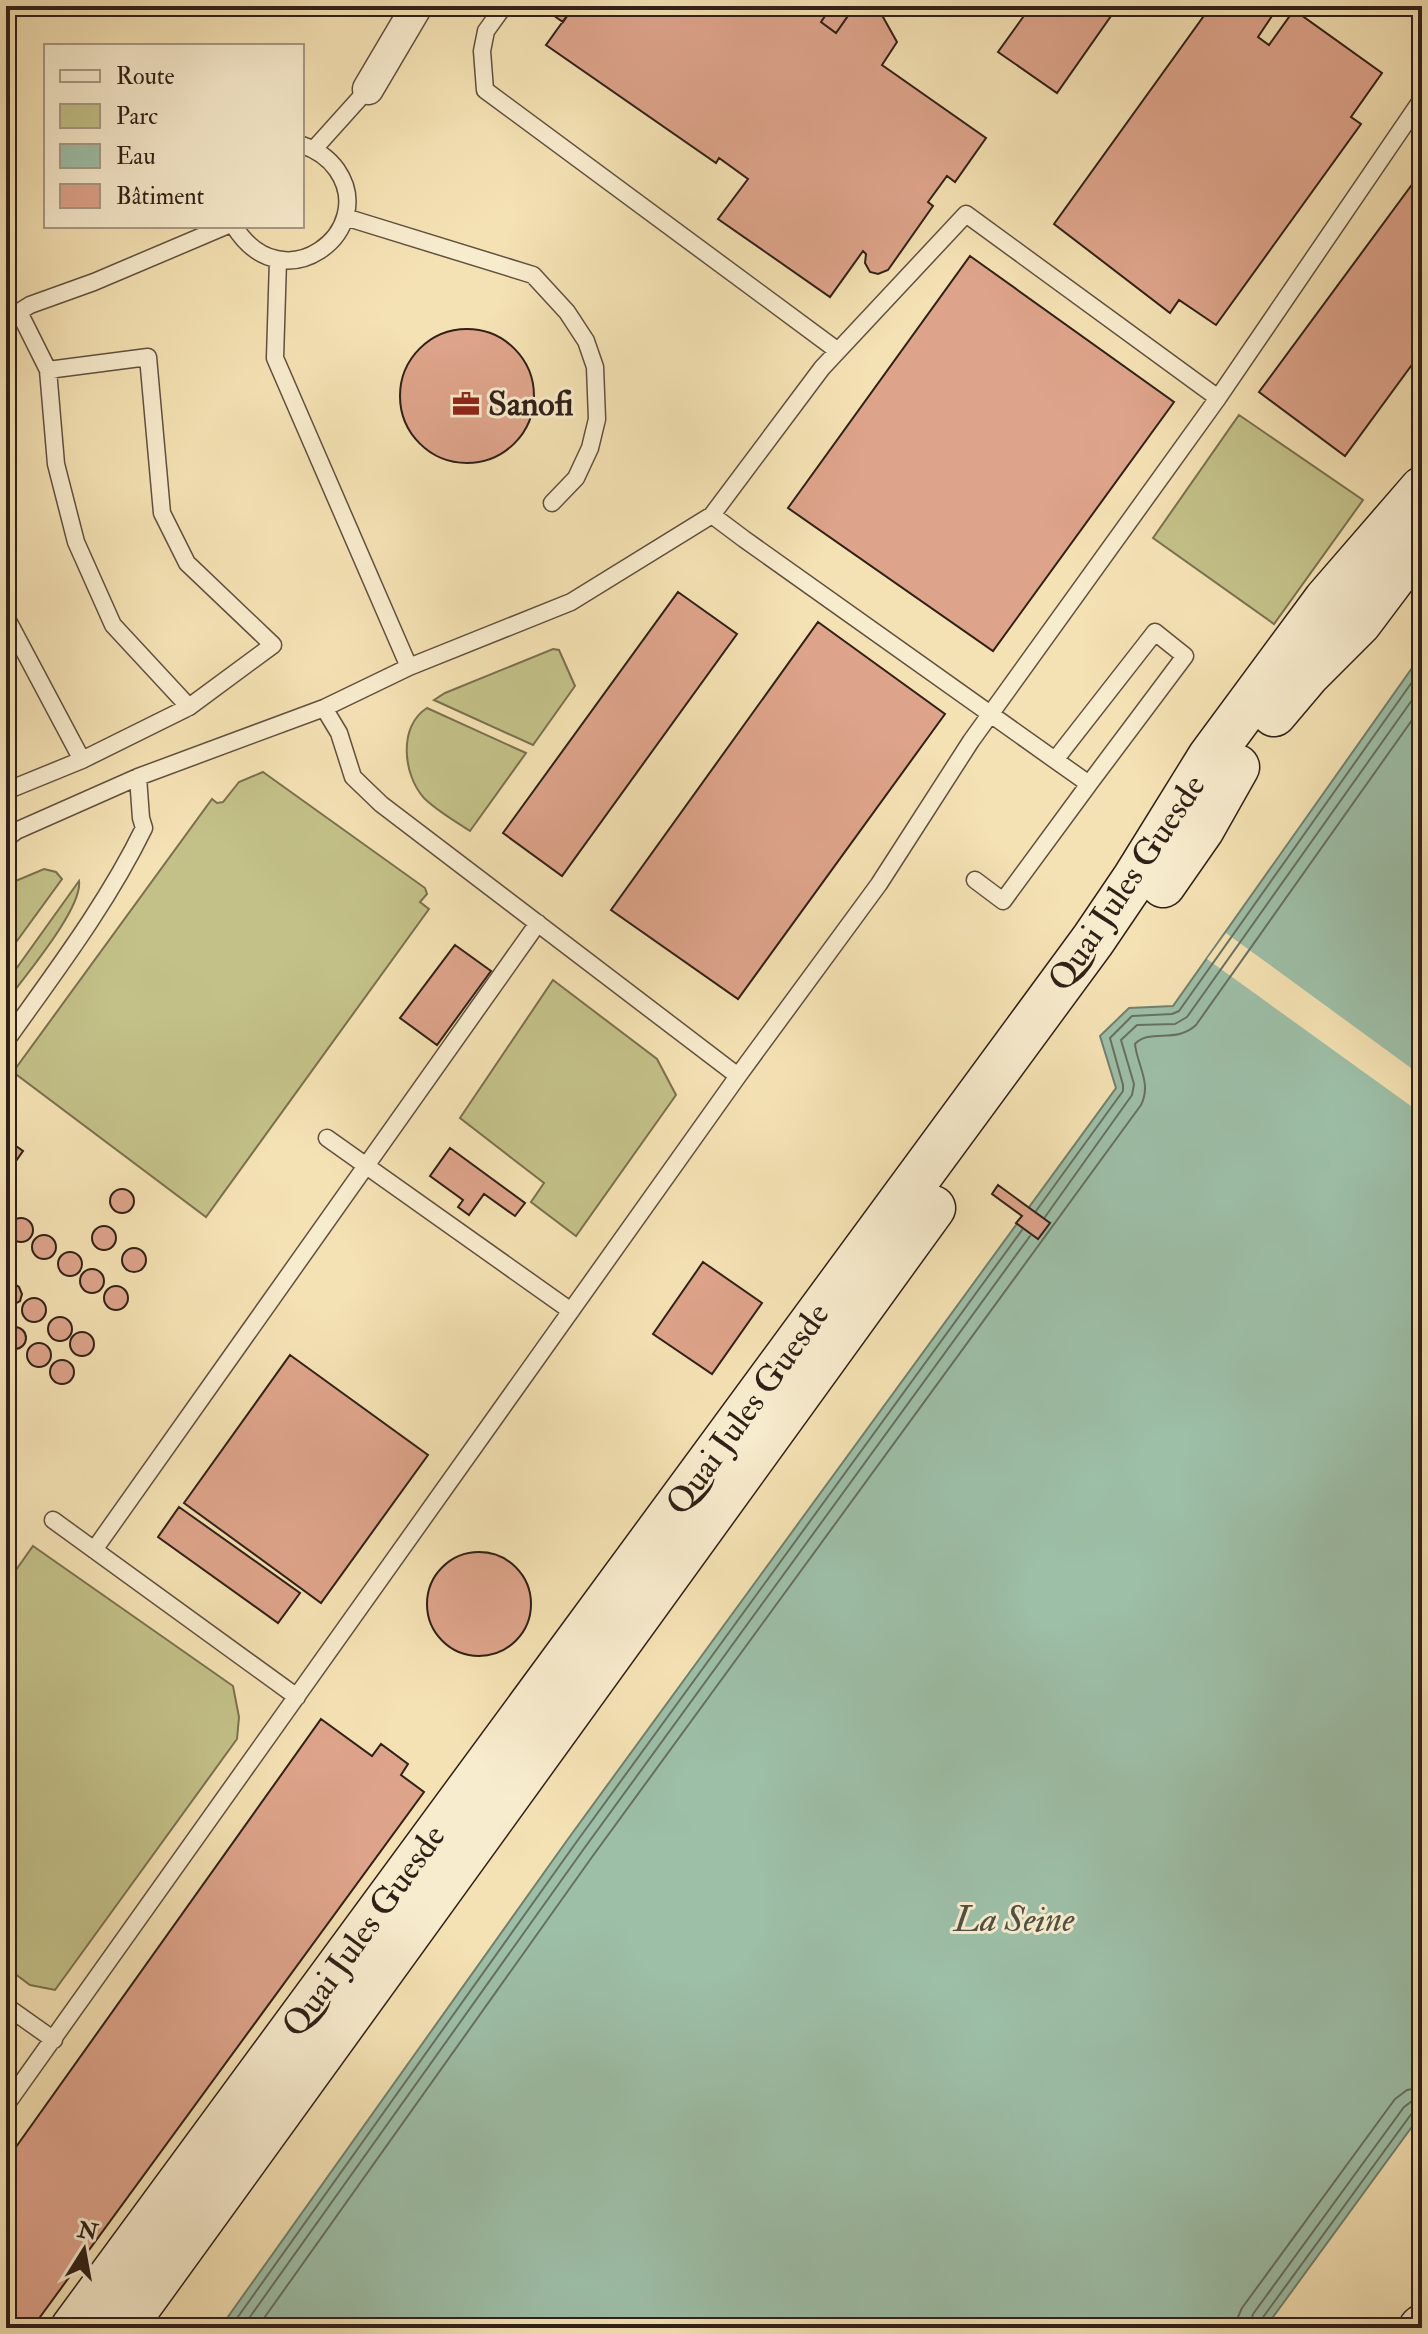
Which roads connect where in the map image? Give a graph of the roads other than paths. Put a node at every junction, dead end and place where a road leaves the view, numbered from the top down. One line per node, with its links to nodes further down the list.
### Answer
1 (417, 6): 3 (street)
2 (504, 6): 11 (lane)
3 (368, 89): 5 (lane)
4 (1422, 99): 13 (lane)
5 (308, 147): 6 (lane)
6 (345, 217): 9 (lane); 15 (lane)
7 (221, 228): 10 (lane)
8 (235, 228): 9 (lane)
9 (278, 260): 19 (lane)
10 (12, 316): 12 (lane)
11 (838, 351): 13 (lane); 16 (lane)
12 (48, 370): 20 (lane); 20 (lane)
13 (1218, 398): 22 (lane)
14 (1422, 489): 42 (main road, Quai Jules Guesde)
15 (552, 503)
16 (712, 515): 19 (lane); 22 (lane)
17 (1422, 539): 43 (main road, Quai Jules Guesde)
18 (6, 617): 23 (lane)
19 (409, 667): 21 (lane)
20 (189, 707): 23 (lane)
21 (324, 708): 25 (lane); 30 (lane)
22 (990, 713): 24 (lane); 32 (lane)
23 (82, 760): 27 (lane)
24 (1055, 760): 26 (lane); 26 (lane)
25 (138, 777): 28 (lane); 31 (lane)
26 (1089, 784): 29 (lane)
27 (6, 791)
28 (6, 839)
29 (975, 880)
30 (538, 923): 32 (lane); 34 (lane)
31 (6, 1041)
32 (738, 1076): 35 (lane)
33 (327, 1138): 34 (lane)
34 (367, 1166): 35 (lane); 37 (lane)
35 (571, 1311): 38 (lane)
36 (53, 1520): 37 (lane)
37 (94, 1550): 38 (lane)
38 (297, 1697): 40 (lane)
39 (6, 2006): 40 (lane)
40 (54, 2040): 41 (lane)
41 (6, 2105)
42 (73, 2328)
43 (123, 2328)

